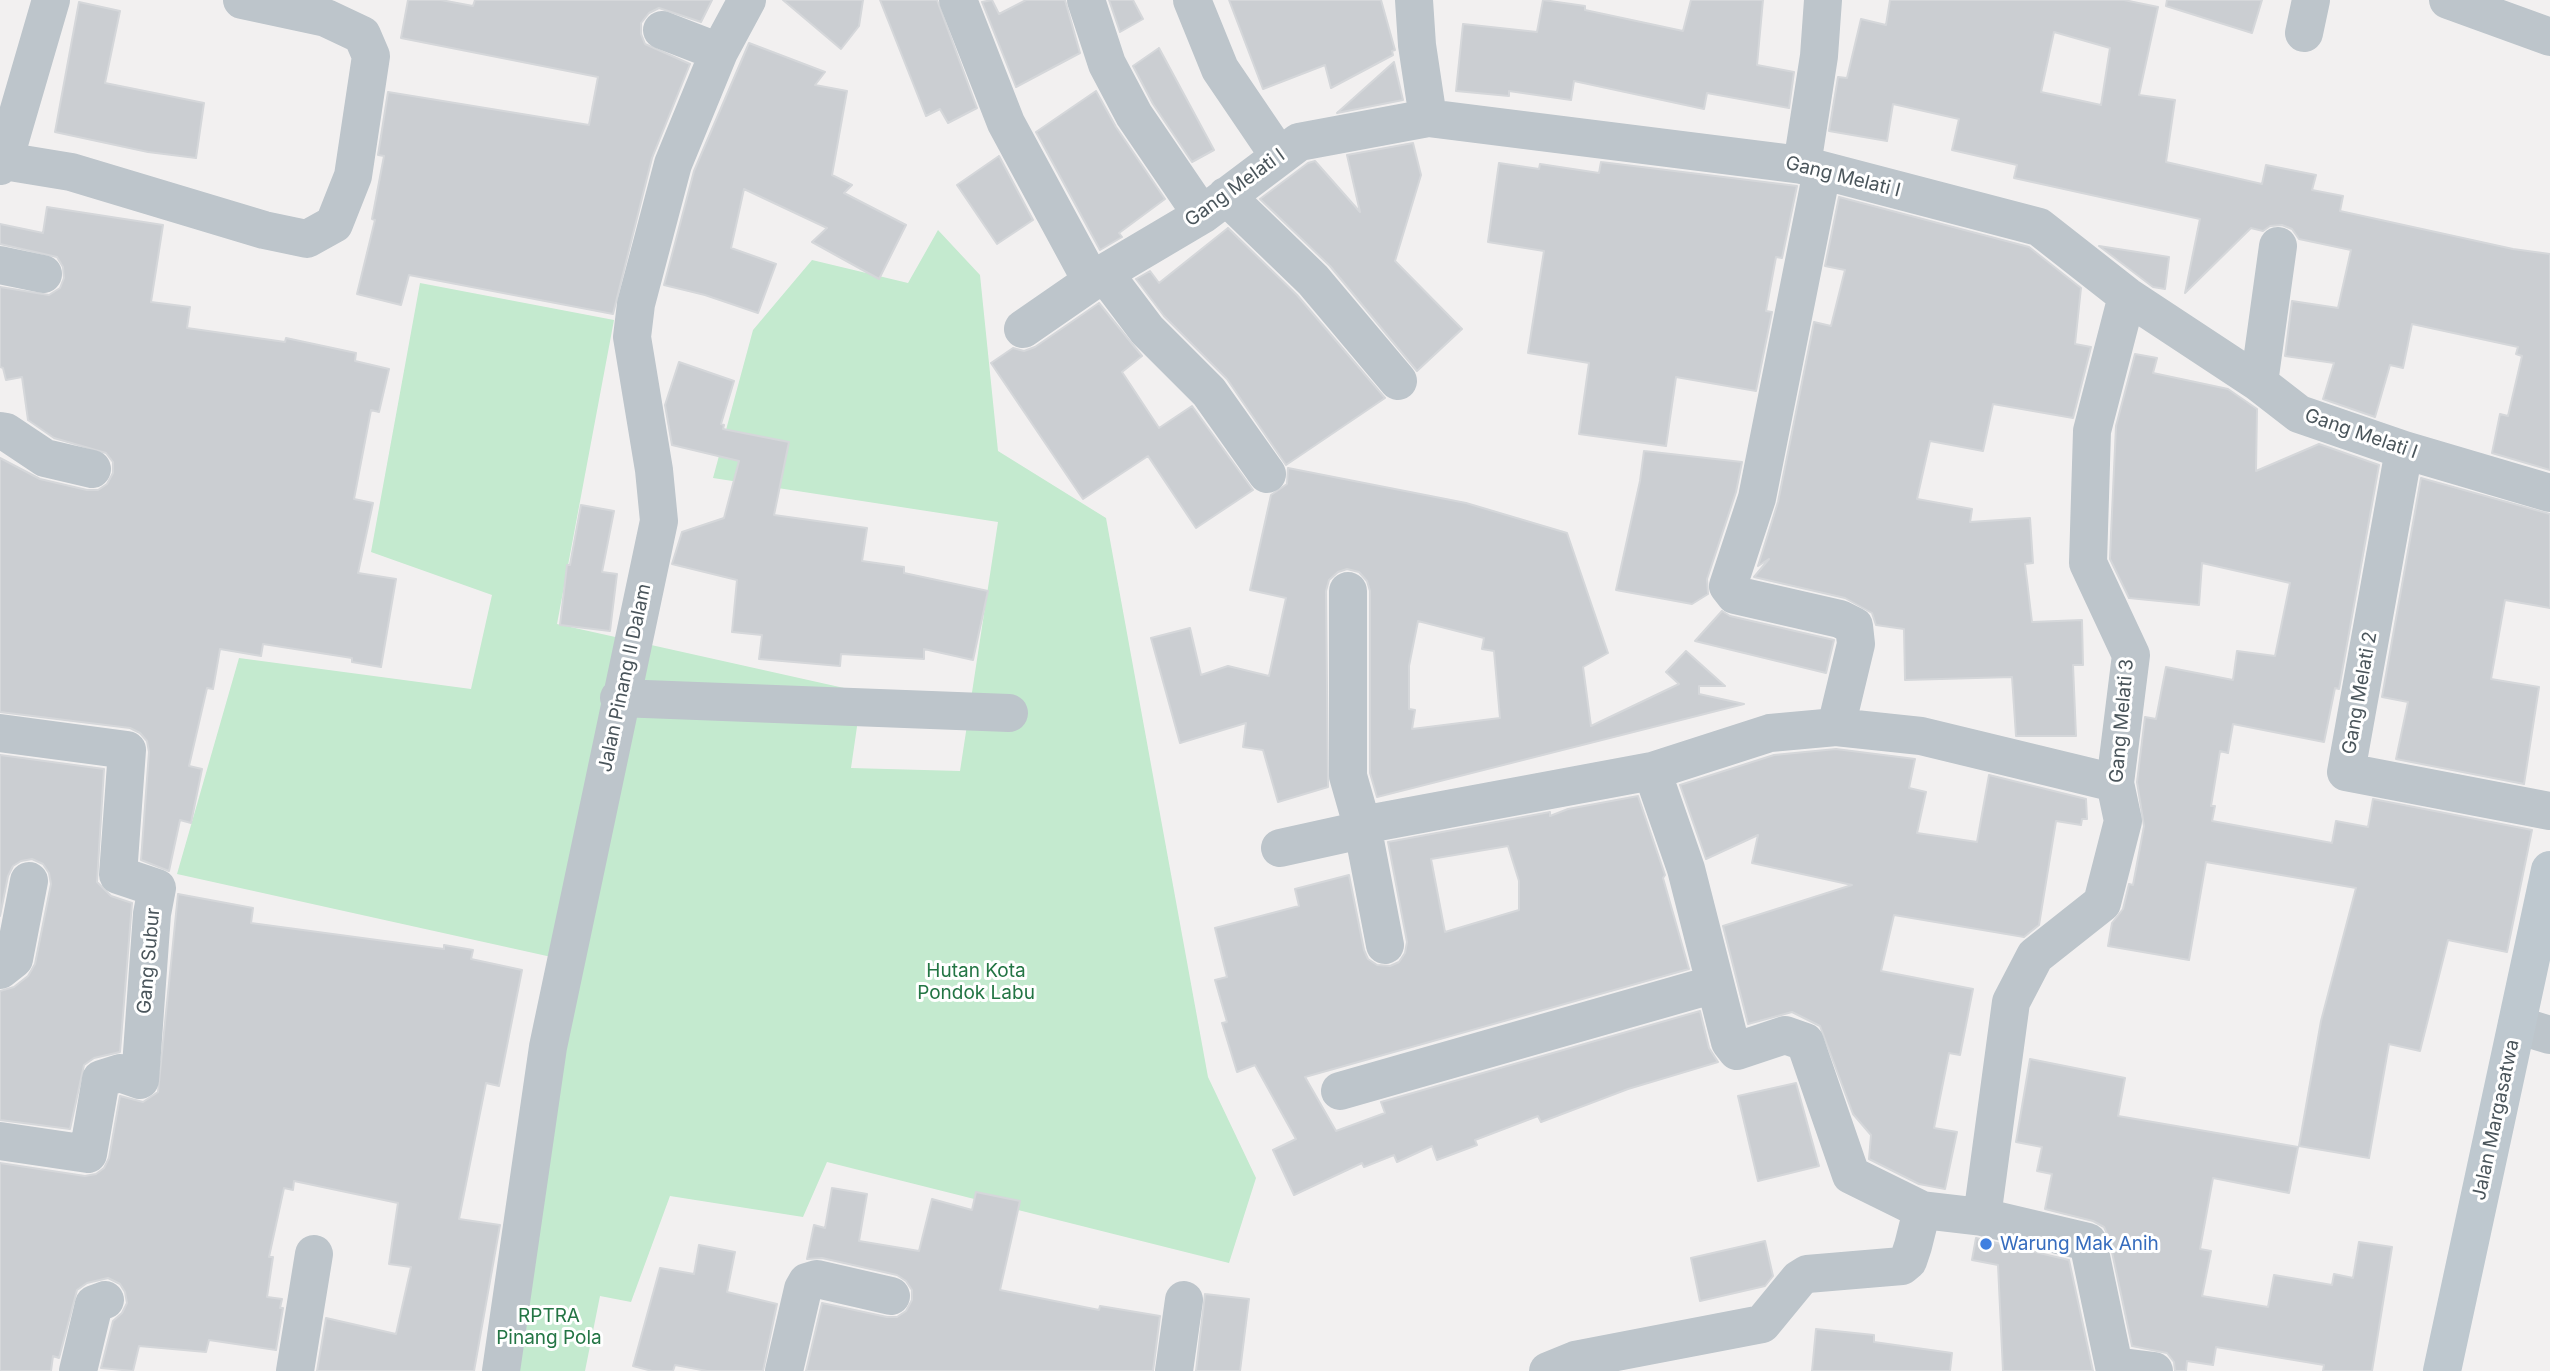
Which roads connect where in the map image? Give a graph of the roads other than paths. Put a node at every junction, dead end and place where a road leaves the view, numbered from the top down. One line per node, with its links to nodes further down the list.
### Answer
1 (51, 0): 15 (street)
2 (242, 0): 15 (street)
3 (747, 0): 12 (street, Jalan Pinang II Dalam)
4 (958, 0): 21 (street)
5 (1086, 0): 17 (street)
6 (1192, 0): 14 (street)
7 (1414, 0): 13 (street)
8 (1823, 0): 16 (street)
9 (2448, 0): 11 (street)
10 (662, 30): 12 (street)
11 (2550, 37)
12 (719, 52): 32 (street, Jalan Pinang II Dalam)
13 (1428, 118): 14 (street, Gang Melati I); 16 (street, Gang Melati I)
14 (1279, 156): 17 (street, Gang Melati I)
15 (2, 163)
16 (1812, 168): 22 (street, Gang Melati I); 34 (street)
17 (1214, 206): 21 (street, Gang Melati I); 24 (street)
18 (2278, 246): 25 (street)
19 (0, 265): 20 (street)
20 (43, 274)
21 (1098, 278): 23 (street, Gang Melati I); 29 (street)
22 (2127, 296): 25 (street, Gang Melati I); 37 (street, Gang Melati 3)
23 (1023, 329)
24 (1398, 381)
25 (2259, 383): 27 (street, Gang Melati I)
26 (0, 431): 28 (street)
27 (2404, 450): 30 (street, Gang Melati I); 38 (street, Gang Melati 2)
28 (92, 469)
29 (1267, 474)
30 (2550, 492)
31 (1348, 591): 39 (street)
32 (619, 698): 33 (street); 57 (street, Jalan Pinang II Dalam)
33 (1009, 713)
34 (1836, 727): 36 (street); 37 (street)
35 (0, 733): 48 (street, Gang Subur)
36 (1652, 771): 39 (street); 45 (street)
37 (2115, 783): 50 (street, Gang Melati 3)
38 (2550, 811)
39 (1362, 825): 40 (street); 43 (street)
40 (1280, 848)
41 (2550, 870): 46 (street, Jalan Margasatwa)
42 (29, 881): 44 (street)
43 (1385, 945)
44 (0, 970)
45 (1715, 984): 47 (street); 49 (street)
46 (2533, 1030): 62 (street, Jalan Margasatwa)
47 (1340, 1091)
48 (0, 1141)
49 (1922, 1210): 50 (street); 60 (street)
50 (1982, 1217): 61 (street)
51 (314, 1254): 56 (street)
52 (891, 1296): 58 (street)
53 (105, 1300): 55 (street)
54 (1184, 1300): 59 (street)
55 (78, 1371)
56 (295, 1371)
57 (501, 1371)
58 (784, 1371)
59 (1174, 1371)
60 (1548, 1371)
61 (2154, 1371)
62 (2442, 1371)

